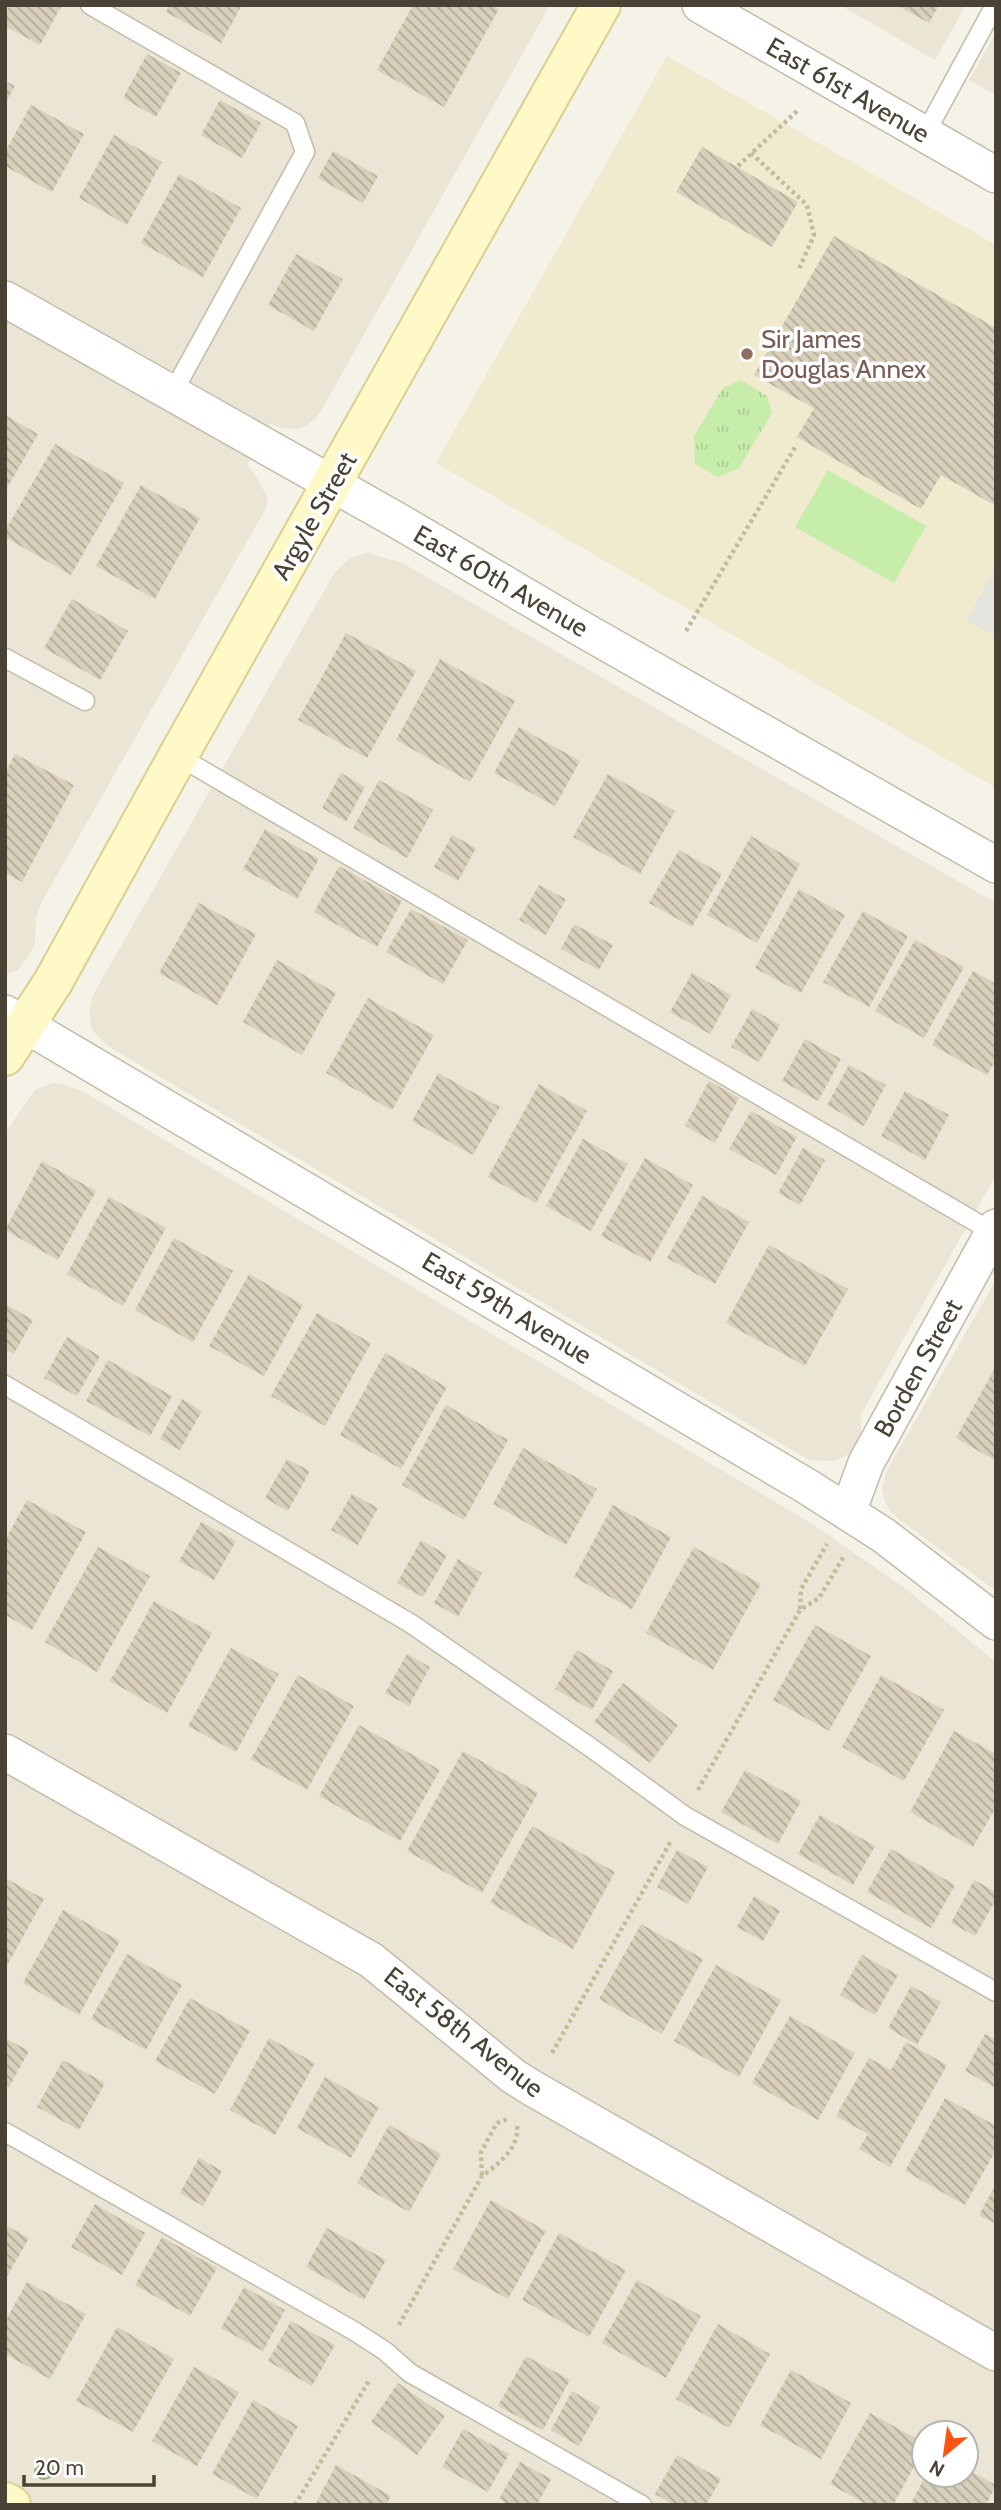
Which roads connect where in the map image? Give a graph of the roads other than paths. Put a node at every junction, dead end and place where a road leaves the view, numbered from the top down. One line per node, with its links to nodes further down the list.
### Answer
1 (90, 5): 8 (lane)
2 (601, 5): 9 (street, Argyle Street)
3 (700, 5): 5 (street, East 61st Avenue)
4 (995, 5): 5 (lane)
5 (925, 134): 6 (street, East 61st Avenue)
6 (996, 175)
7 (5, 299): 8 (street, East 60th Avenue)
8 (172, 394): 9 (street, East 60th Avenue)
9 (331, 484): 12 (street, Argyle Street); 13 (street, East 60th Avenue)
10 (5, 658): 11 (lane)
11 (85, 701)
12 (178, 756): 14 (street, Argyle Street); 15 (lane)
13 (996, 865)
14 (12, 1032): 17 (street, East 59th Avenue)
15 (995, 1231): 17 (street, Borden Street)
16 (5, 1385): 20 (lane)
17 (848, 1512): 18 (street, East 59th Avenue)
18 (996, 1622)
19 (5, 1752): 22 (street, East 58th Avenue)
20 (996, 1992)
21 (5, 2132): 25 (lane)
22 (996, 2353)
23 (5, 2501): 24 (street)
24 (11, 2505)
25 (642, 2505)

